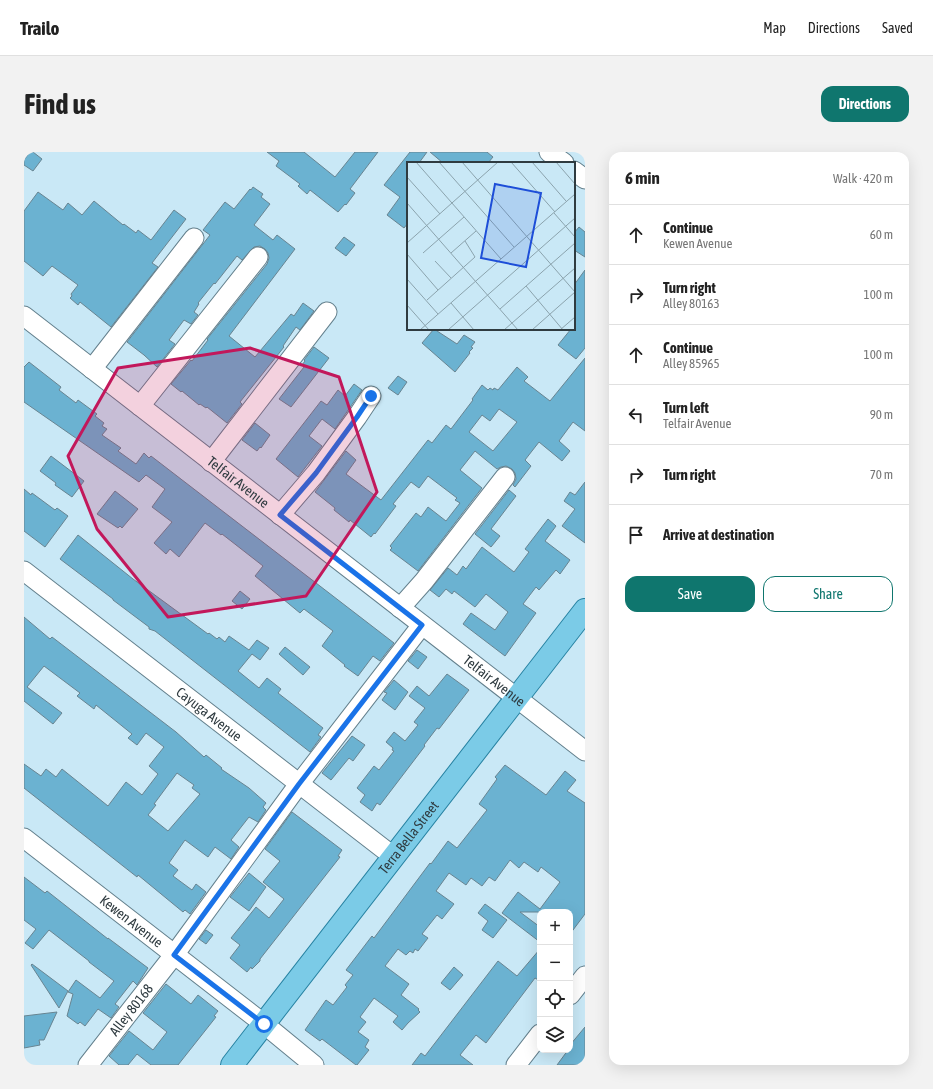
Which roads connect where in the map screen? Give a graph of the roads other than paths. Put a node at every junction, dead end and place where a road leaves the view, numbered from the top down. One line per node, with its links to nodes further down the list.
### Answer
1 (549, 152): 2 (street)
2 (563, 162)
3 (575, 172): 4 (street)
4 (585, 180)
5 (190, 237): 9 (street)
6 (258, 257): 11 (street)
7 (327, 312): 12 (street)
8 (24, 316): 9 (street, Telfair Avenue)
9 (89, 367): 11 (street, Telfair Avenue)
10 (371, 396): 14 (street)
11 (140, 406): 12 (street, Telfair Avenue)
12 (211, 462): 14 (street, Telfair Avenue)
13 (505, 478): 16 (street)
14 (280, 515): 16 (street, Telfair Avenue)
15 (24, 571): 21 (street, Cayuga Avenue)
16 (400, 608): 18 (street, Telfair Avenue)
17 (585, 610): 19 (main road, Terra Bella Street)
18 (422, 625): 19 (street, Telfair Avenue); 21 (street, Alley 80168)
19 (516, 698): 20 (street, Telfair Avenue); 23 (main road, Terra Bella Street)
20 (585, 751)
21 (299, 784): 23 (street, Cayuga Avenue); 24 (street, Alley 80168)
22 (24, 838): 24 (street, Kewen Avenue)
23 (394, 857): 27 (main road, Terra Bella Street)
24 (174, 955): 27 (street, Kewen Avenue); 29 (street, Alley 80168)
25 (585, 976): 26 (street)
26 (573, 991)
27 (264, 1024): 30 (main road, Terra Bella Street); 31 (street, Kewen Avenue)
28 (537, 1038): 32 (street)
29 (88, 1065)
30 (232, 1065)
31 (314, 1065)
32 (516, 1065)

